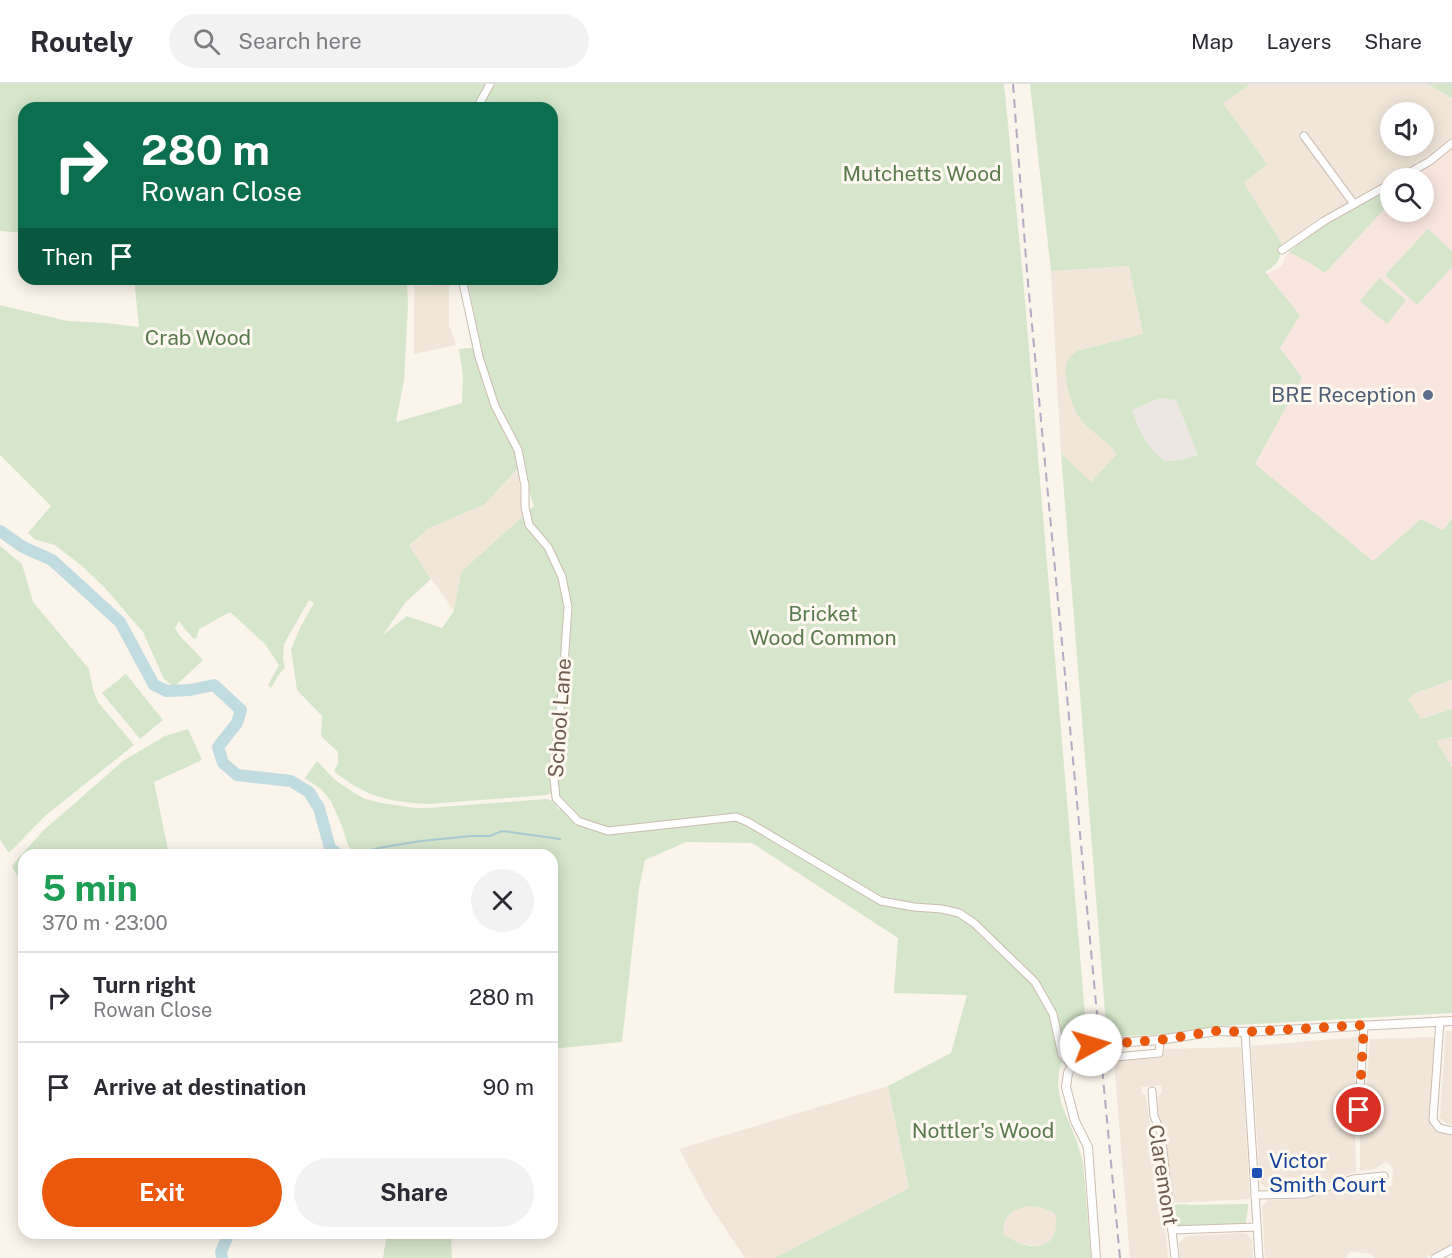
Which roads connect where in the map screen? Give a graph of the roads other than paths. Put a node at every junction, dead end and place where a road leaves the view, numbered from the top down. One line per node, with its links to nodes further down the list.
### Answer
1 (490, 84): 2 (street)
2 (480, 102)
3 (1304, 136): 7 (street)
4 (1452, 143): 5 (street)
5 (1418, 168)
6 (1380, 190): 7 (street)
7 (1354, 204): 8 (street)
8 (1282, 250)
9 (463, 285): 16 (street, School Lane)
10 (1440, 1021): 11 (street); 12 (street); 19 (street)
11 (1452, 1021)
12 (1364, 1025): 13 (street); 18 (street)
13 (1245, 1032): 14 (street); 21 (street)
14 (1160, 1040): 15 (street); 16 (street)
15 (1116, 1057)
16 (1072, 1065): 25 (street)
17 (1152, 1091): 23 (street, Claremont)
18 (1359, 1122)
19 (1452, 1131)
20 (1384, 1176): 21 (street)
21 (1255, 1195): 22 (street)
22 (1257, 1227): 23 (street); 27 (street)
23 (1172, 1230): 26 (street, Claremont)
24 (1452, 1249): 28 (street)
25 (1096, 1258)
26 (1175, 1258)
27 (1258, 1258)
28 (1435, 1258)

